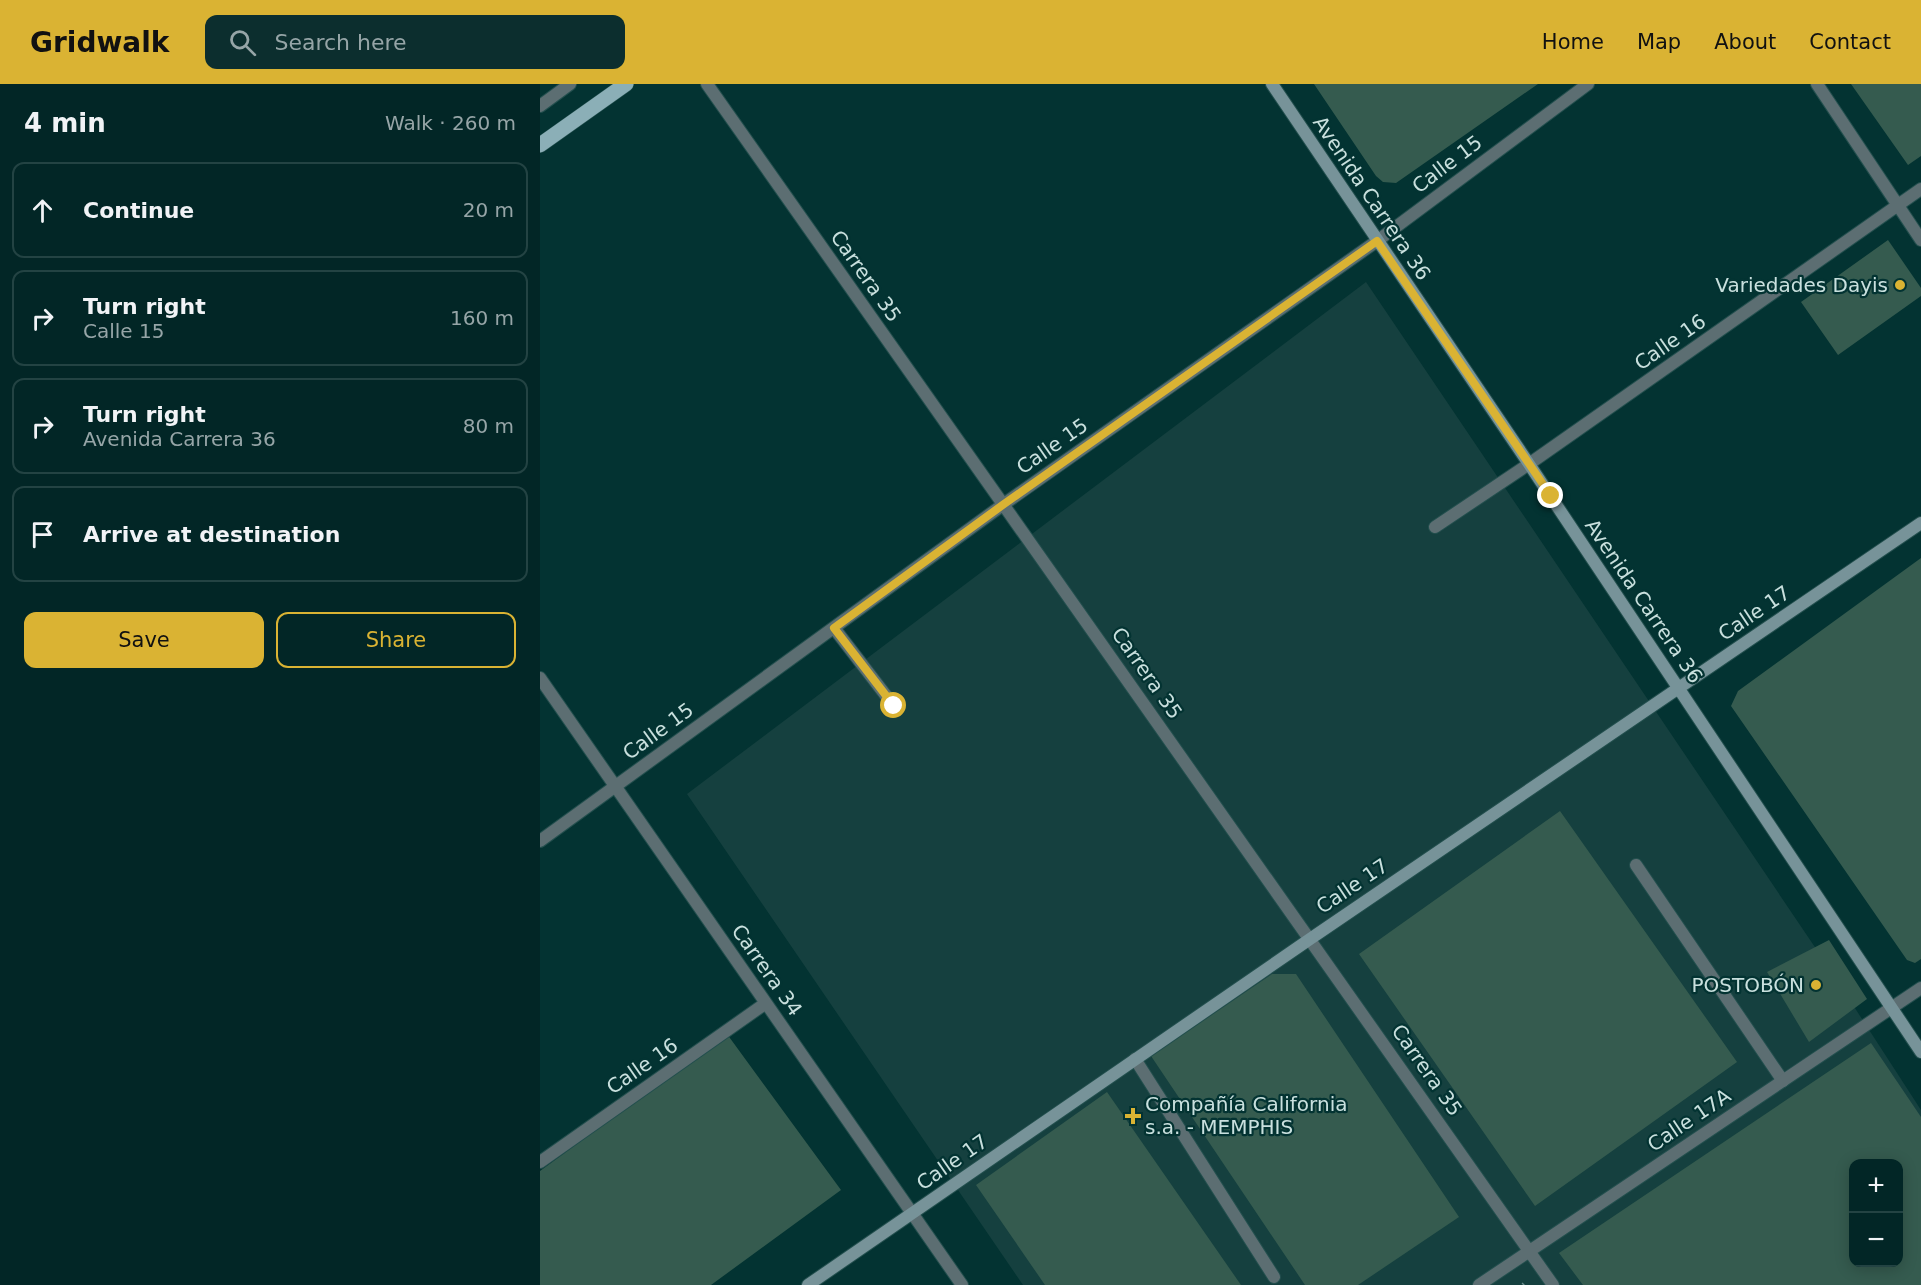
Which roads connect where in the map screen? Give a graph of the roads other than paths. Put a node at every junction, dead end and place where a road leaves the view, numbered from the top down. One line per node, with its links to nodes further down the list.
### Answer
1 (570, 84): 7 (street)
2 (626, 84): 8 (main road)
3 (707, 84): 14 (street, Carrera 35)
4 (1272, 84): 12 (street, Avenida Carrera 36)
5 (1588, 84): 12 (street, Calle 15)
6 (1817, 84): 10 (street)
7 (540, 106)
8 (540, 145)
9 (1921, 189): 10 (street, Calle 16)
10 (1898, 206): 11 (street); 13 (street, Calle 16)
11 (1921, 240)
12 (1377, 241): 13 (street, Avenida Carrera 36); 14 (street, Calle 15)
13 (1529, 464): 16 (street, Calle 16); 19 (street, Avenida Carrera 36)
14 (1004, 504): 17 (street, Calle 15); 24 (street, Carrera 35)
15 (1921, 523): 19 (street, Calle 17)
16 (1435, 527)
17 (834, 628): 20 (street); 21 (street, Calle 15)
18 (540, 678): 21 (street, Carrera 34)
19 (1678, 688): 24 (street, Calle 17); 27 (street, Avenida Carrera 36)
20 (894, 706)
21 (616, 786): 22 (street, Calle 15); 26 (street, Carrera 34)
22 (540, 841)
23 (1636, 865): 30 (street)
24 (1310, 939): 29 (street, Calle 17); 33 (street, Carrera 35)
25 (1921, 988): 27 (street, Calle 17A)
26 (766, 1003): 31 (street, Calle 16); 32 (street, Carrera 34)
27 (1891, 1008): 28 (street, Avenida Carrera 36); 30 (street, Calle 17A)
28 (1921, 1052)
29 (1135, 1059): 32 (street, Calle 17); 34 (street)
30 (1783, 1081): 33 (street, Calle 17A)
31 (540, 1161)
32 (912, 1213): 35 (street, Calle 17); 36 (street, Carrera 34)
33 (1529, 1250): 37 (street, Calle 17A); 38 (street, Carrera 35)
34 (1274, 1277)
35 (808, 1285)
36 (962, 1285)
37 (1479, 1285)
38 (1553, 1285)

